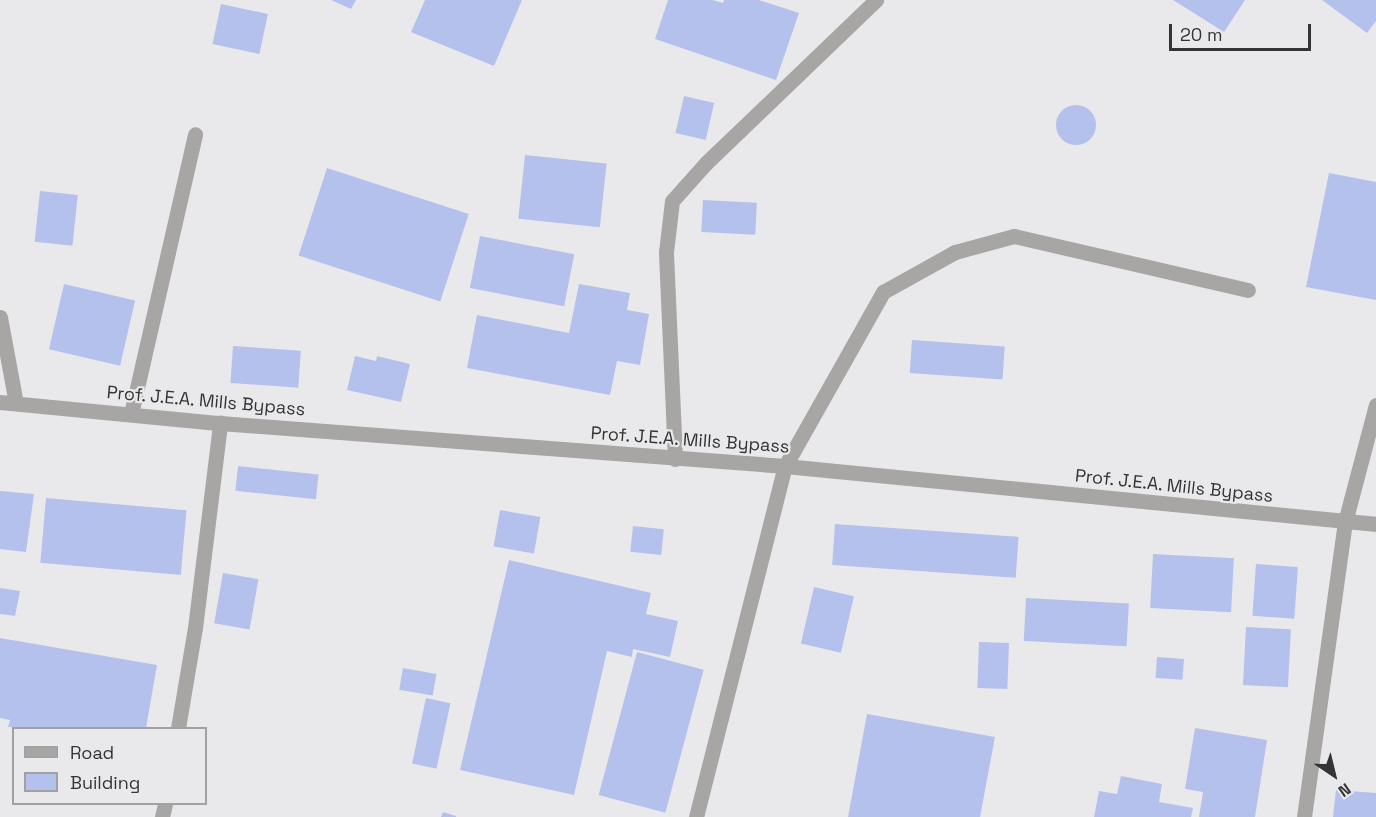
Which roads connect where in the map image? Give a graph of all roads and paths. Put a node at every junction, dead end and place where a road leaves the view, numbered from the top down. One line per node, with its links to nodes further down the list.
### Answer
1 (876, 0): 10 (street)
2 (195, 134): 8 (street)
3 (1248, 290): 11 (street)
4 (0, 317): 6 (street)
5 (0, 402): 6 (street, Prof. J.E.A. Mills Bypass)
6 (16, 403): 8 (street, Prof. J.E.A. Mills Bypass)
7 (1376, 405): 12 (street)
8 (131, 414): 9 (street, Prof. J.E.A. Mills Bypass)
9 (220, 423): 10 (street, Prof. J.E.A. Mills Bypass); 14 (street)
10 (675, 459): 11 (street, Prof. J.E.A. Mills Bypass)
11 (785, 466): 12 (street, Prof. J.E.A. Mills Bypass); 15 (street)
12 (1345, 522): 13 (street, Prof. J.E.A. Mills Bypass); 16 (street)
13 (1376, 524)
14 (178, 727)
15 (696, 817)
16 (1304, 817)

